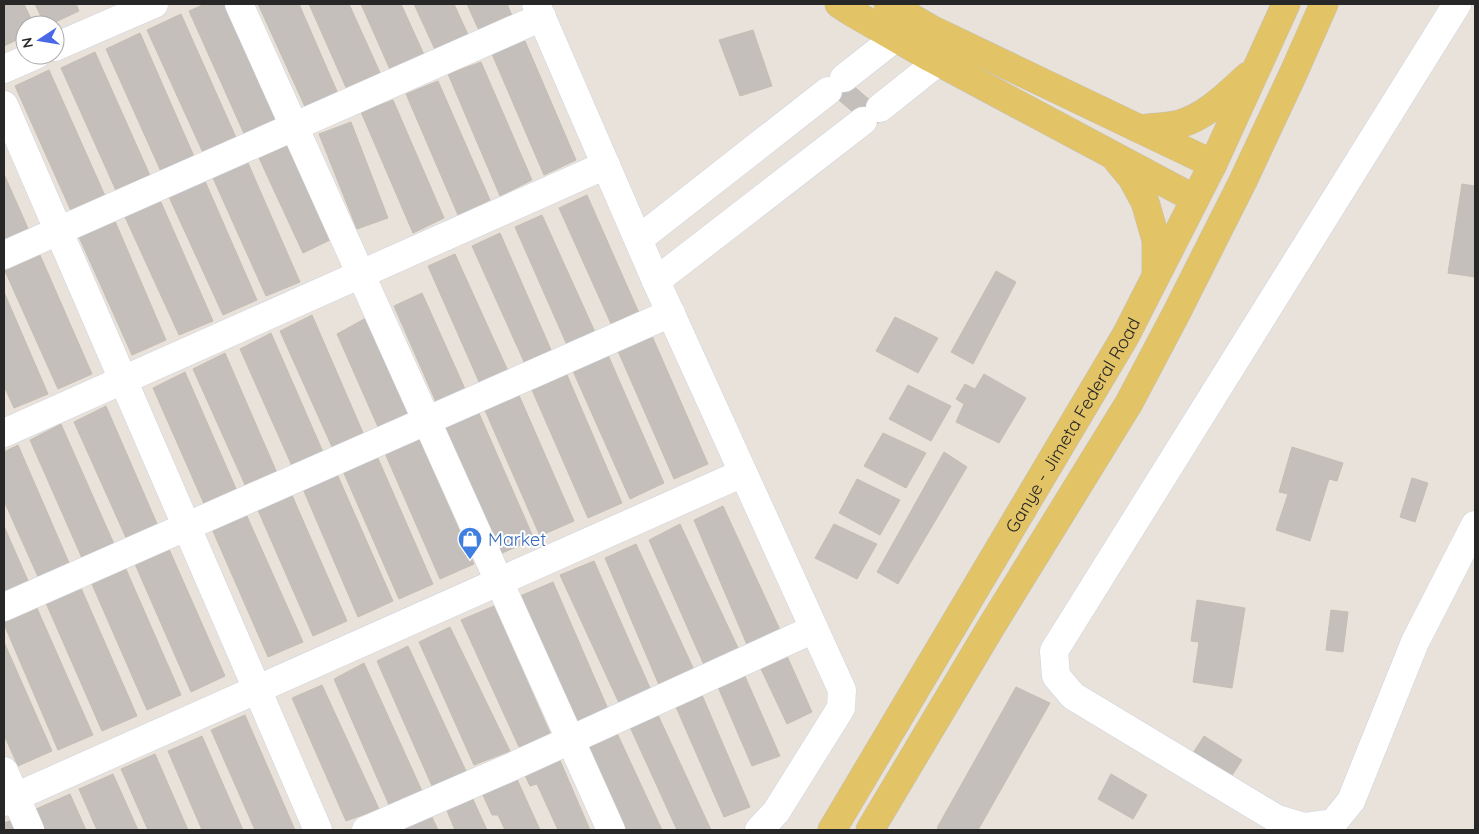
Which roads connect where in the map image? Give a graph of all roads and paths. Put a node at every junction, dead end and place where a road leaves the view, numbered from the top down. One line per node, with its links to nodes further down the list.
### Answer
1 (154, 4): 11 (lane)
2 (239, 4): 16 (lane)
3 (839, 4): 10 (main road)
4 (888, 4): 9 (main road)
5 (1286, 4): 14 (main road, Ganye - Jimeta Federal Road)
6 (1324, 4): 49 (main road, Ganye - Jimeta Federal Road)
7 (1458, 4): 42 (lane)
8 (539, 10): 16 (lane); 20 (lane)
9 (917, 20): 10 (lane); 12 (main road)
10 (895, 38): 13 (main road); 23 (lane)
11 (65, 43)
12 (961, 43): 13 (lane); 17 (main road)
13 (938, 62): 18 (main road); 27 (lane)
14 (1258, 66): 17 (main road); 19 (main road, Ganye - Jimeta Federal Road)
15 (4, 106): 22 (lane)
16 (295, 126): 22 (lane); 25 (lane)
17 (1140, 129): 19 (main road)
18 (1115, 156): 21 (main road); 26 (main road)
19 (1213, 164): 21 (main road, Ganye - Jimeta Federal Road)
20 (606, 165): 23 (lane); 25 (lane)
21 (1195, 199): 26 (main road, Ganye - Jimeta Federal Road)
22 (58, 231): 24 (lane); 29 (lane)
23 (638, 239): 27 (lane)
24 (4, 255)
25 (361, 274): 29 (lane); 30 (lane)
26 (1156, 275): 48 (main road, Ganye - Jimeta Federal Road)
27 (656, 281): 28 (lane)
28 (671, 313): 30 (lane); 32 (lane)
29 (123, 380): 31 (lane); 34 (lane)
30 (427, 421): 34 (lane); 35 (lane)
31 (4, 432)
32 (743, 473): 35 (lane); 37 (lane)
33 (1475, 525): 42 (lane)
34 (186, 527): 36 (lane); 38 (lane)
35 (500, 582): 38 (lane); 39 (lane)
36 (4, 607)
37 (814, 629): 39 (lane); 47 (lane)
38 (257, 689): 41 (lane); 44 (lane)
39 (570, 740): 45 (lane); 46 (lane)
40 (4, 771): 41 (lane)
41 (9, 799): 43 (lane)
42 (1328, 827)
43 (30, 830)
44 (318, 830)
45 (366, 830)
46 (611, 830)
47 (759, 830)
48 (832, 830)
49 (870, 830)

